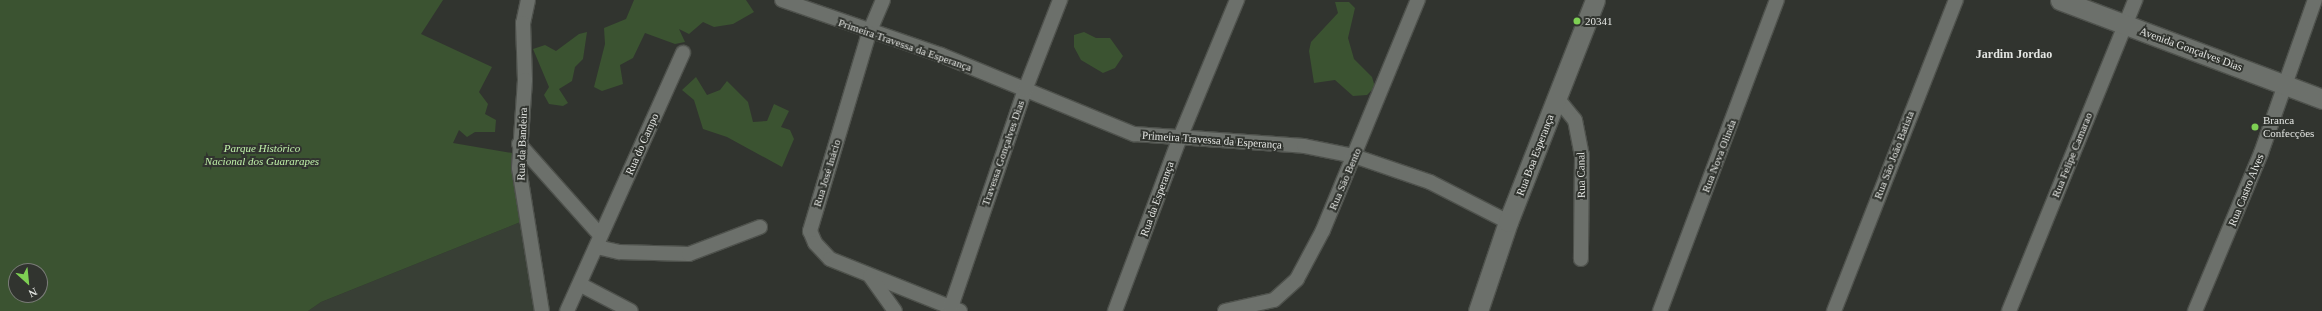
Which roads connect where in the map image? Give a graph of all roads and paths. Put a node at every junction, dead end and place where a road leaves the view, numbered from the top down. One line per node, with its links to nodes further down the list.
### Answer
1 (528, 0): 21 (street, Rua da Bandeira)
2 (782, 0): 14 (street, Primeira Travessa da Esperança)
3 (882, 0): 14 (street, Rua José Inácio)
4 (1060, 0): 17 (street, Travessa Gonçalves Dias)
5 (1238, 0): 20 (street, Rua da Esperança)
6 (1418, 0): 22 (street, Rua São Bento)
7 (1595, 0): 18 (street, Rua Boa Esperança)
8 (1777, 0): 37 (street, Rua Nova Olinda)
9 (1956, 0): 38 (street, Rua São João Batista)
10 (2060, 0): 13 (street, Avenida Gonçalves Dias)
11 (2135, 0): 13 (street, Rua Felipe Camarao)
12 (2315, 0): 16 (street, Rua Castro Alves)
13 (2124, 25): 16 (street, Avenida Gonçalves Dias); 39 (street, Rua Felipe Camarao)
14 (869, 33): 17 (street, Primeira Travessa da Esperança); 27 (street, Rua José Inácio)
15 (683, 53): 25 (street, Rua do Campo)
16 (2283, 83): 19 (street, Avenida Gonçalves Dias); 40 (street, Rua Castro Alves)
17 (1025, 90): 20 (street, Primeira Travessa da Esperança); 29 (street, Travessa Gonçalves Dias)
18 (1557, 98): 23 (street, Rua Boa Esperança); 26 (street, Rua Canal)
19 (2322, 99)
20 (1179, 140): 22 (street, Primeira Travessa da Esperança); 34 (street, Rua da Esperança)
21 (519, 144): 25 (street); 30 (street, Rua da Bandeira)
22 (1354, 156): 23 (street, Primeira Travessa da Esperança); 35 (street, Rua São Bento)
23 (1508, 222): 36 (street, Rua Boa Esperança)
24 (760, 227): 25 (street)
25 (599, 241): 28 (street, Rua do Campo)
26 (1581, 258)
27 (867, 273): 29 (street); 33 (street)
28 (581, 285): 31 (street, Rua do Campo); 32 (street)
29 (956, 309)
30 (542, 311)
31 (567, 311)
32 (631, 311)
33 (895, 311)
34 (1115, 311)
35 (1225, 311)
36 (1478, 311)
37 (1660, 311)
38 (1834, 311)
39 (2009, 311)
40 (2196, 311)

